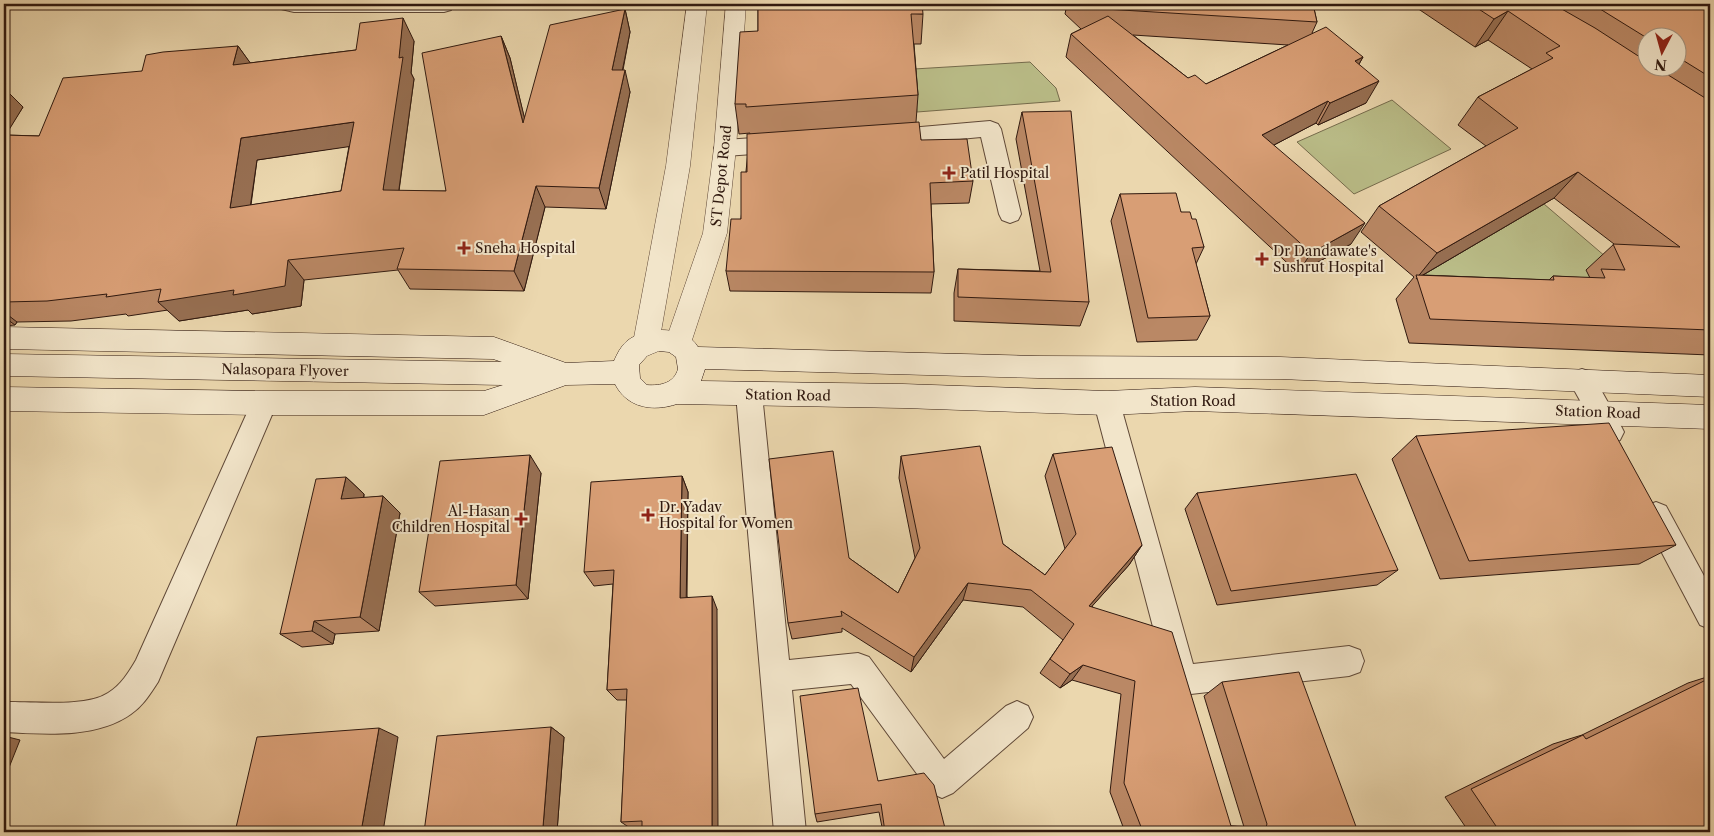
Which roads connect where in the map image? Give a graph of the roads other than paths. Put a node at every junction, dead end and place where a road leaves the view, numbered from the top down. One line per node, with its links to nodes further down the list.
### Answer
1 (284, 4): 4 (street)
2 (697, 4): 10 (main road)
3 (736, 4): 7 (main road, ST Depot Road)
4 (444, 6)
5 (868, 139): 8 (street)
6 (801, 143): 7 (street)
7 (725, 148): 11 (main road, ST Depot Road)
8 (1010, 214)
9 (4, 338): 15 (main road)
10 (646, 343): 11 (main road); 14 (main road)
11 (685, 350): 13 (main road); 18 (main road)
12 (4, 365): 15 (main road, Nalasopara Flyover)
13 (1335, 370): 16 (main road); 23 (main road)
14 (624, 372): 15 (main road); 18 (main road)
15 (566, 374): 21 (main road)
16 (1582, 380): 17 (main road); 24 (street)
17 (1710, 386)
18 (676, 392): 19 (main road, Station Road)
19 (749, 394): 22 (main road, Station Road); 30 (street)
20 (4, 399): 21 (main road)
21 (264, 403): 32 (street)
22 (1107, 403): 23 (main road, Station Road); 29 (street)
23 (1345, 403): 24 (main road, Station Road)
24 (1600, 413): 25 (main road, Station Road); 26 (street)
25 (1710, 416)
26 (1623, 455)
27 (1646, 497): 28 (street)
28 (1710, 615)
29 (1349, 660)
30 (775, 676): 31 (street); 33 (street)
31 (1017, 716)
32 (4, 717)
33 (790, 832)

